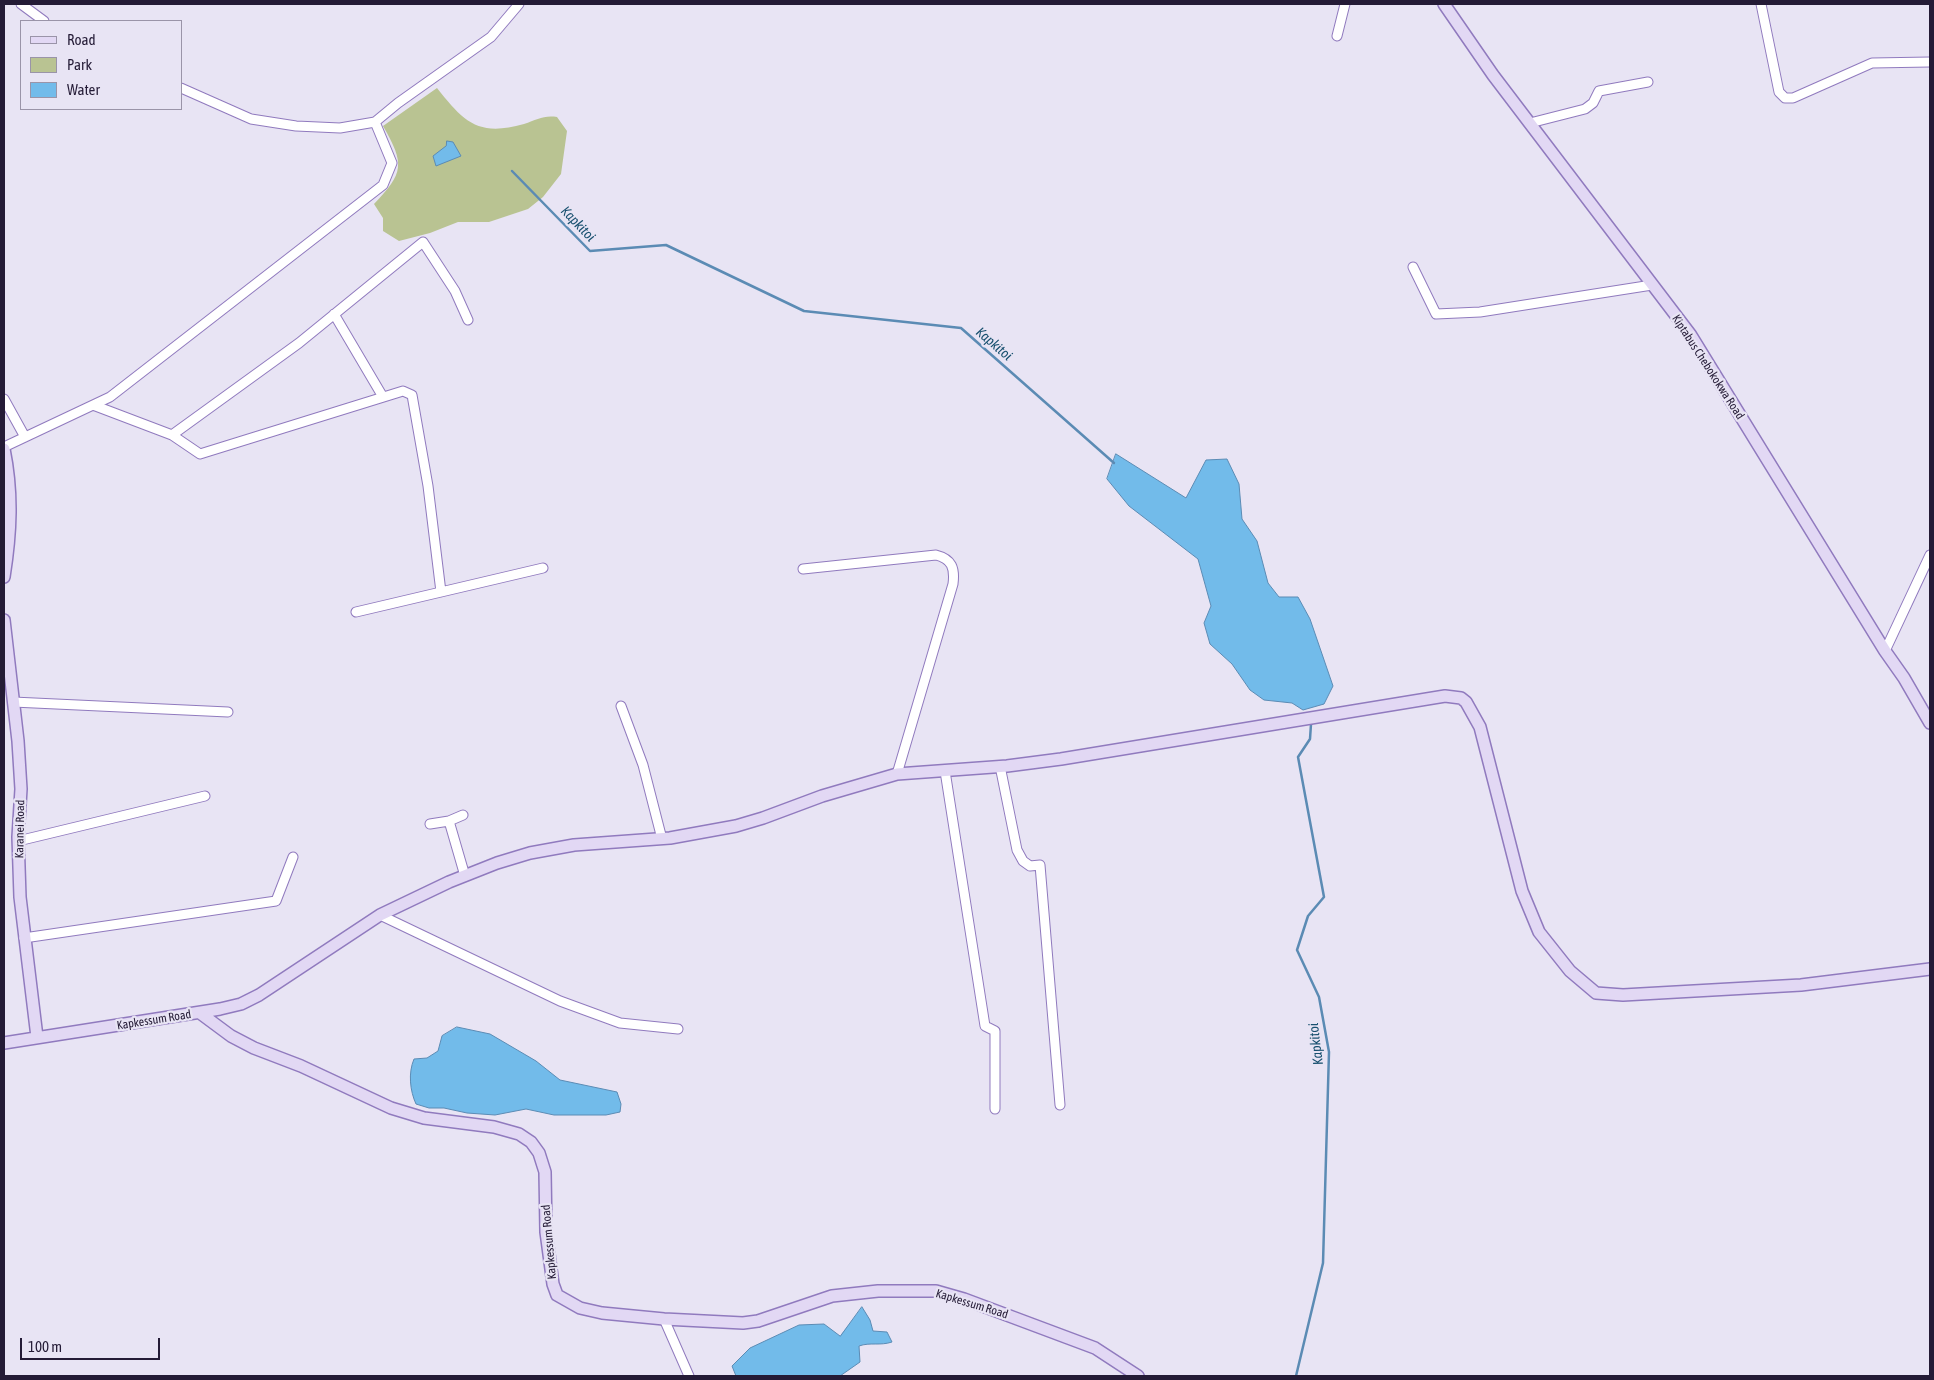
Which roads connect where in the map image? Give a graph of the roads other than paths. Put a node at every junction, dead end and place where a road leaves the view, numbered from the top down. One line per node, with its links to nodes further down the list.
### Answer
1 (21, 4): 6 (street)
2 (519, 4): 11 (street)
3 (1345, 4): 7 (street)
4 (1444, 4): 12 (street, Kiptabus Chebokokwa Road)
5 (1761, 4): 8 (street)
6 (43, 20)
7 (1338, 36)
8 (1930, 62)
9 (1648, 82): 12 (street)
10 (182, 88): 11 (street)
11 (375, 122): 19 (street)
12 (1530, 123): 14 (street, Kiptabus Chebokokwa Road)
13 (1413, 267): 14 (street)
14 (1652, 285): 30 (street, Kiptabus Chebokokwa Road)
15 (334, 314): 16 (street); 17 (street); 20 (street)
16 (468, 320)
17 (383, 397): 20 (street); 27 (street)
18 (4, 399): 21 (street)
19 (93, 405): 20 (street); 21 (street)
20 (172, 435)
21 (25, 438): 22 (street)
22 (4, 448): 26 (street)
23 (1930, 554): 30 (street)
24 (543, 568): 27 (street)
25 (803, 569): 37 (street)
26 (4, 577)
27 (440, 592): 28 (street)
28 (356, 612)
29 (4, 620): 31 (street, Karanei Road)
30 (1885, 651): 34 (street, Kiptabus Chebokokwa Road)
31 (13, 702): 33 (street); 43 (street, Karanei Road)
32 (621, 706): 42 (street)
33 (228, 712)
34 (1930, 723)
35 (1000, 766): 36 (street); 48 (street); 53 (street)
36 (945, 770): 37 (street); 54 (street)
37 (897, 774): 42 (street)
38 (205, 796): 43 (street)
39 (463, 815): 40 (street)
40 (449, 821): 41 (street); 45 (street)
41 (430, 824)
42 (662, 839): 45 (street)
43 (18, 841): 47 (street, Karanei Road)
44 (293, 857): 47 (street)
45 (465, 876): 46 (street)
46 (380, 915): 49 (street); 50 (street)
47 (24, 938): 51 (street, Karanei Road)
48 (1930, 969)
49 (200, 1013): 51 (street, Kapkessum Road); 55 (street, Kapkessum Road)
50 (678, 1029)
51 (36, 1037): 52 (street, Kapkessum Road)
52 (4, 1043)
53 (1060, 1105)
54 (994, 1109)
55 (664, 1319): 56 (street); 57 (street, Kapkessum Road)
56 (689, 1376)
57 (1138, 1376)

